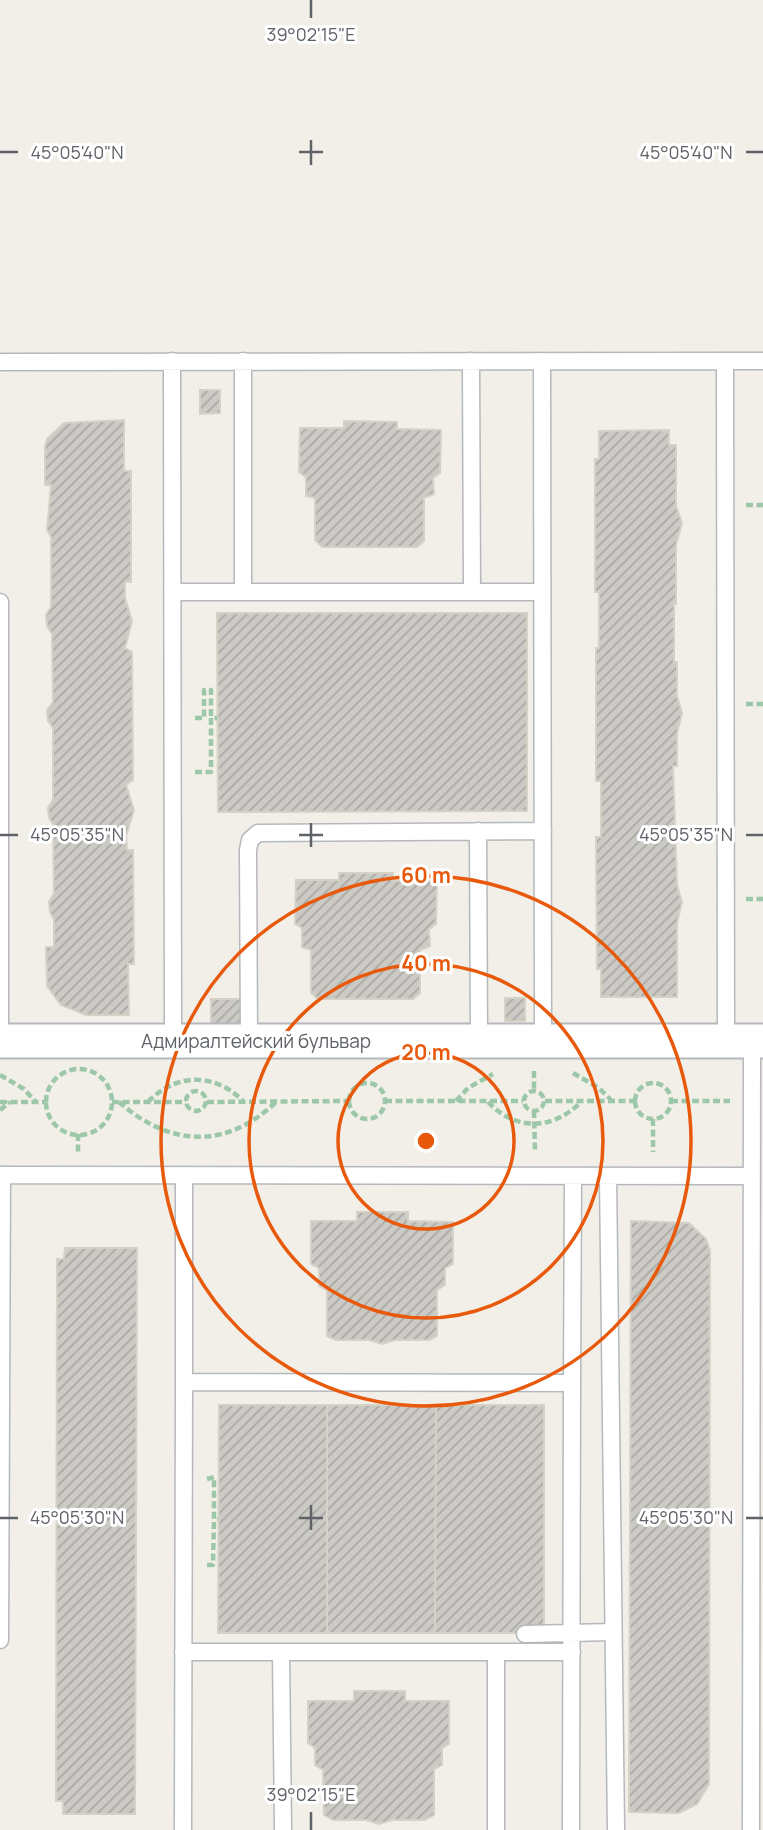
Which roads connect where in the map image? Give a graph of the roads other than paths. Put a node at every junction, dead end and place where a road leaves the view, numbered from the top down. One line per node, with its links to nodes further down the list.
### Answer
1 (542, 360): 2 (lane); 6 (lane); 11 (lane)
2 (725, 360): 3 (lane); 19 (lane)
3 (763, 360)
4 (172, 361): 5 (lane); 7 (lane); 8 (lane)
5 (243, 361): 6 (lane); 9 (lane)
6 (471, 361): 10 (lane)
7 (0, 362)
8 (172, 592): 9 (lane); 16 (lane)
9 (243, 592): 10 (lane)
10 (472, 592): 11 (lane)
11 (542, 592): 14 (lane)
12 (0, 602): 15 (lane)
13 (478, 831): 14 (lane); 17 (lane); 18 (lane)
14 (543, 831): 20 (lane)
15 (0, 1041): 16 (street, Адмиралтейский бульвар)
16 (173, 1041): 17 (street, Адмиралтейский бульвар)
17 (249, 1041): 18 (street, Адмиралтейский бульвар)
18 (479, 1041): 20 (street, Адмиралтейский бульвар)
19 (747, 1041): 20 (street, Адмиралтейский бульвар); 25 (lane)
20 (537, 1059)
21 (1, 1175): 22 (lane); 28 (lane)
22 (184, 1175): 23 (lane); 26 (lane)
23 (573, 1176): 24 (lane); 27 (lane)
24 (608, 1176): 25 (lane); 29 (lane)
25 (752, 1176): 42 (lane)
26 (184, 1382): 27 (lane); 33 (lane)
27 (572, 1383): 30 (lane)
28 (1, 1387): 32 (lane)
29 (613, 1632): 30 (lane); 41 (lane)
30 (572, 1633): 31 (lane); 36 (lane)
31 (525, 1634)
32 (0, 1640)
33 (183, 1652): 34 (lane); 37 (lane)
34 (281, 1652): 35 (lane); 38 (lane)
35 (496, 1653): 36 (lane); 39 (lane)
36 (572, 1653): 40 (lane)
37 (183, 1830)
38 (283, 1830)
39 (496, 1830)
40 (571, 1830)
41 (616, 1830)
42 (751, 1830)

